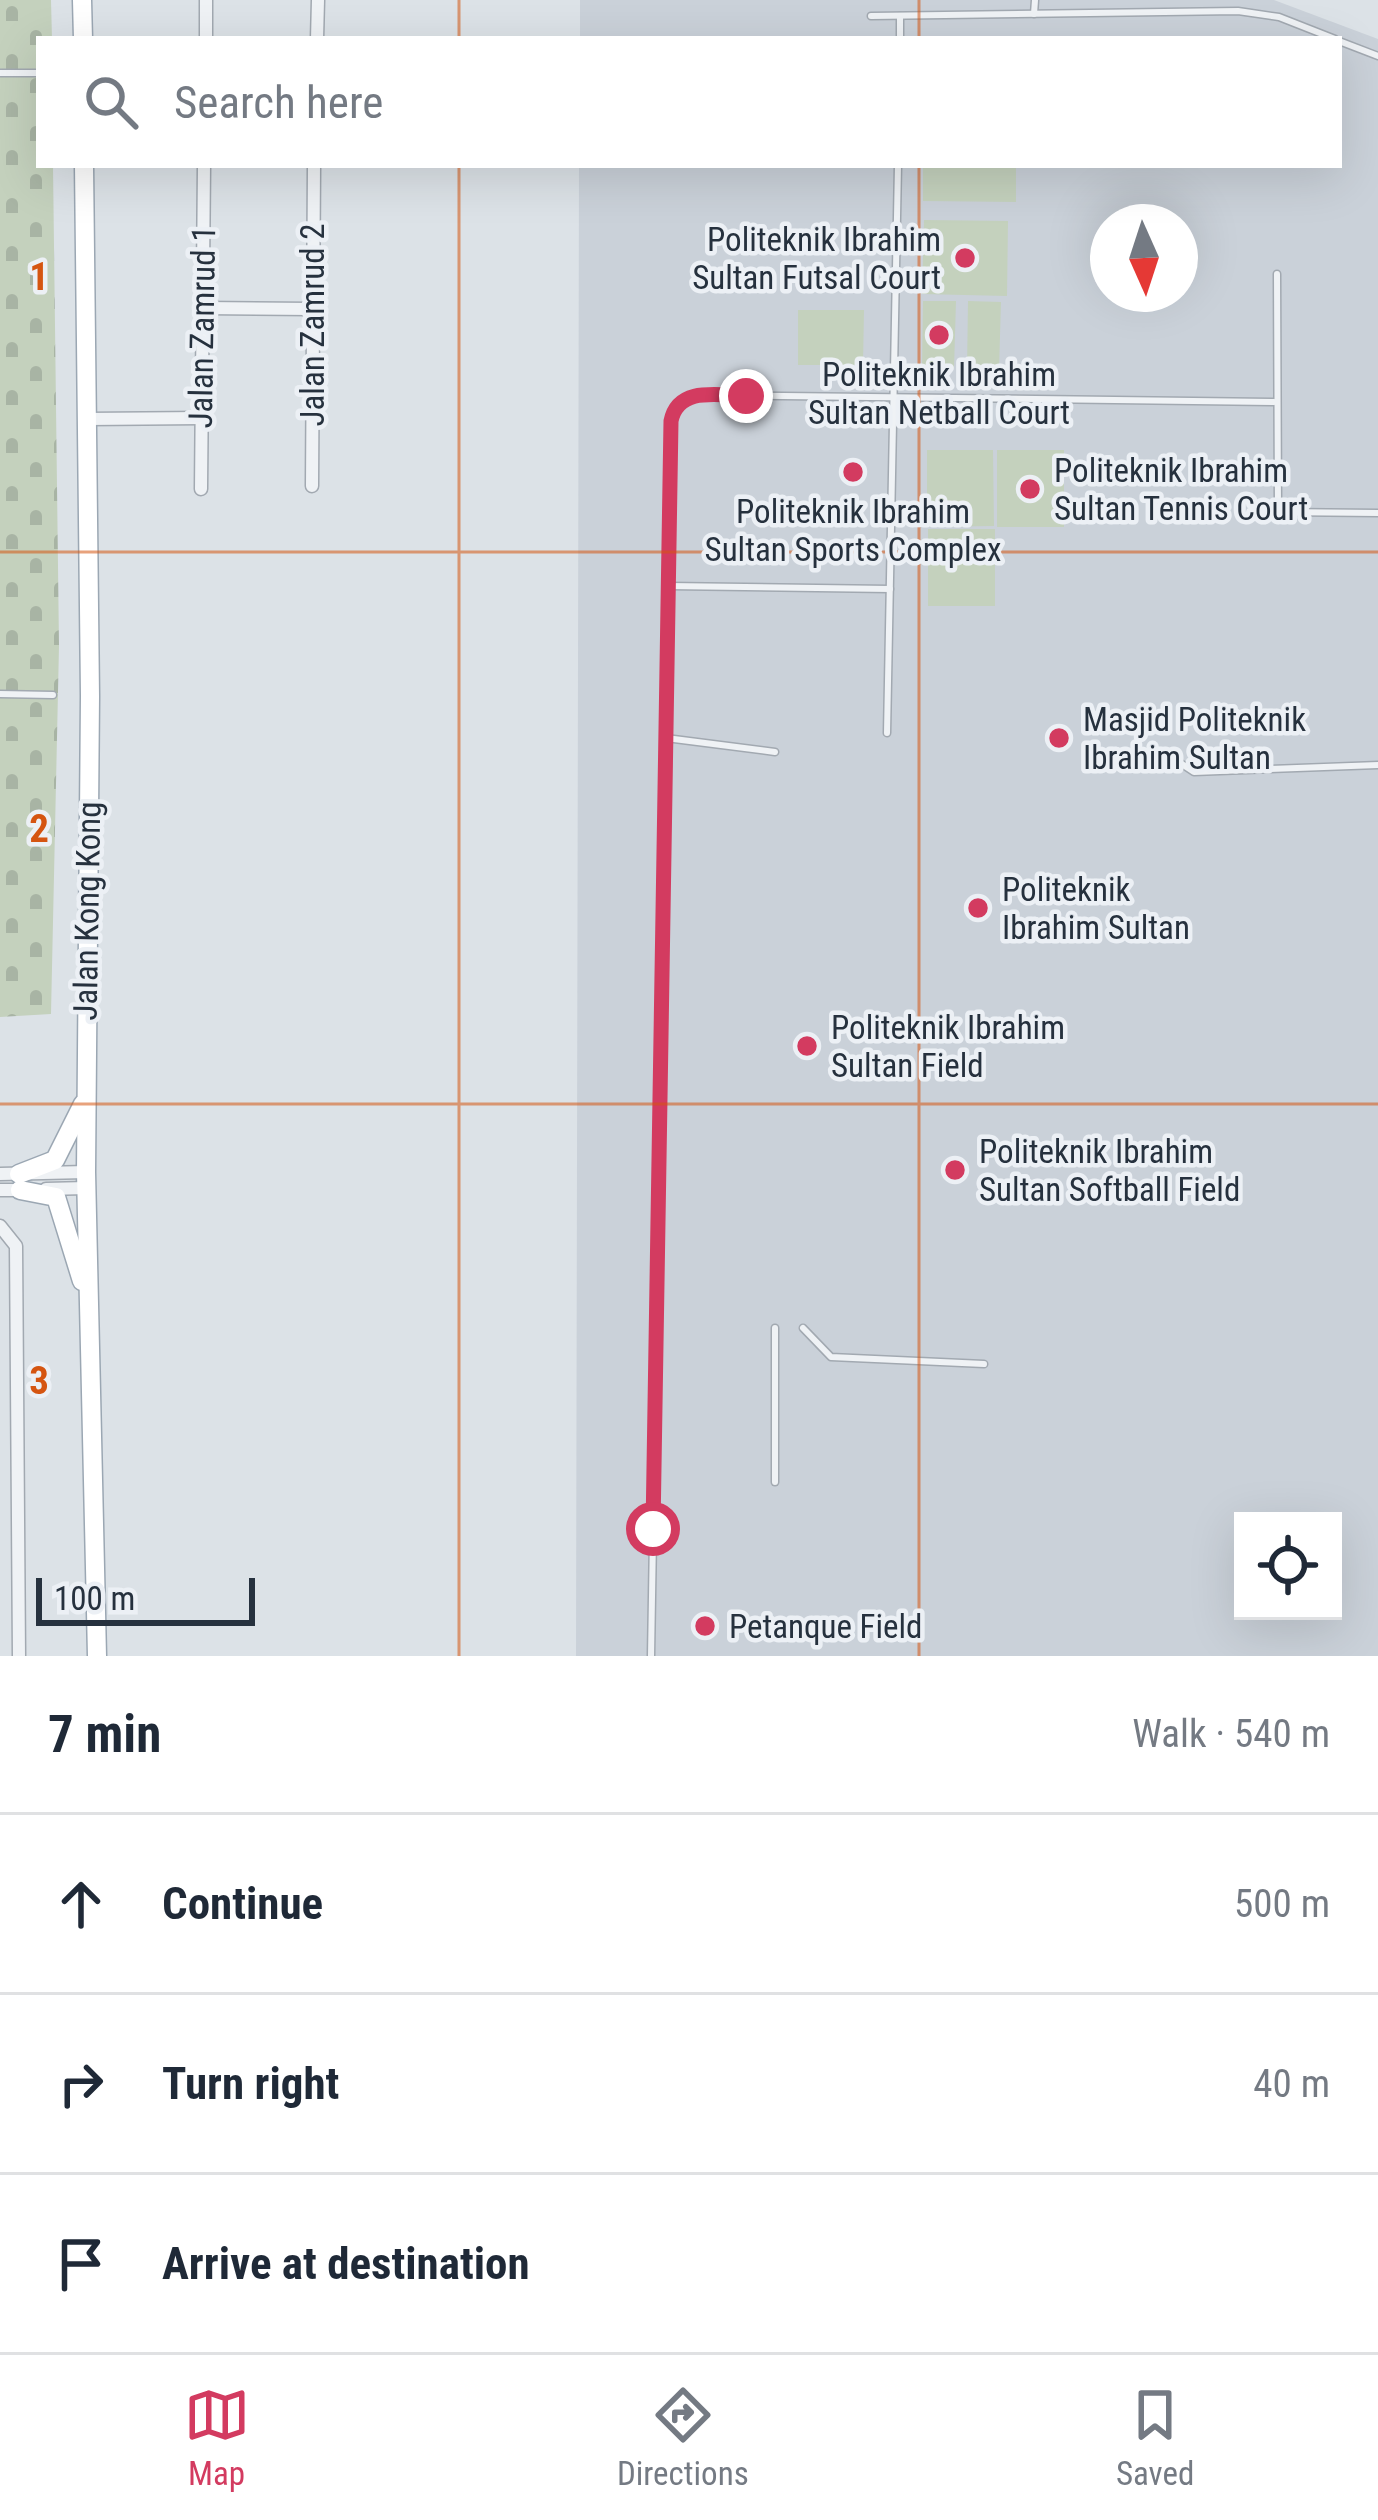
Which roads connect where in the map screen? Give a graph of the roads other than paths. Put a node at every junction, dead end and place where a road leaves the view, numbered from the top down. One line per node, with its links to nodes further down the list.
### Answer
1 (82, 0): 8 (main road)
2 (206, 0): 9 (street)
3 (318, 0): 10 (street)
4 (1035, 0): 5 (lane)
5 (1034, 14): 7 (lane); 12 (lane)
6 (871, 16): 7 (lane)
7 (900, 16): 11 (lane)
8 (83, 36)
9 (206, 36)
10 (317, 36)
11 (900, 36)
12 (1327, 36)
13 (1342, 42): 14 (lane)
14 (1378, 56)
15 (0, 73): 16 (lane)
16 (36, 74)
17 (84, 168): 27 (main road, Jalan Kong Kong)
18 (204, 168): 22 (street, Jalan Zamrud 1)
19 (314, 168): 23 (street, Jalan Zamrud 2)
20 (898, 168): 24 (lane)
21 (1277, 274): 25 (lane)
22 (203, 308): 23 (street); 26 (street, Jalan Zamrud 1)
23 (312, 309): 28 (street, Jalan Zamrud 2)
24 (895, 398): 25 (lane); 31 (lane); 32 (lane)
25 (1274, 402): 30 (lane)
26 (202, 418): 27 (street); 29 (street, Jalan Zamrud 1)
27 (87, 419): 40 (main road, Jalan Kong Kong)
28 (312, 486)
29 (201, 489)
30 (1378, 513)
31 (668, 586): 32 (lane); 36 (lane)
32 (890, 589): 35 (lane)
33 (0, 694): 34 (lane)
34 (53, 695)
35 (886, 733)
36 (666, 738): 37 (lane); 53 (lane)
37 (775, 752)
38 (1165, 753): 39 (lane)
39 (1378, 765)
40 (86, 1100): 41 (main road, Jalan Kong Kong); 42 (main road)
41 (86, 1180): 42 (street); 44 (main road, Jalan Kong Kong)
42 (10, 1182): 44 (main road)
43 (0, 1226): 49 (street)
44 (89, 1309): 52 (main road, Jalan Kong Kong)
45 (776, 1328): 50 (lane)
46 (802, 1328): 47 (lane)
47 (984, 1364)
48 (0, 1456): 49 (lane)
49 (18, 1456): 51 (street)
50 (775, 1482)
51 (19, 1656)
52 (98, 1656)
53 (651, 1656)

